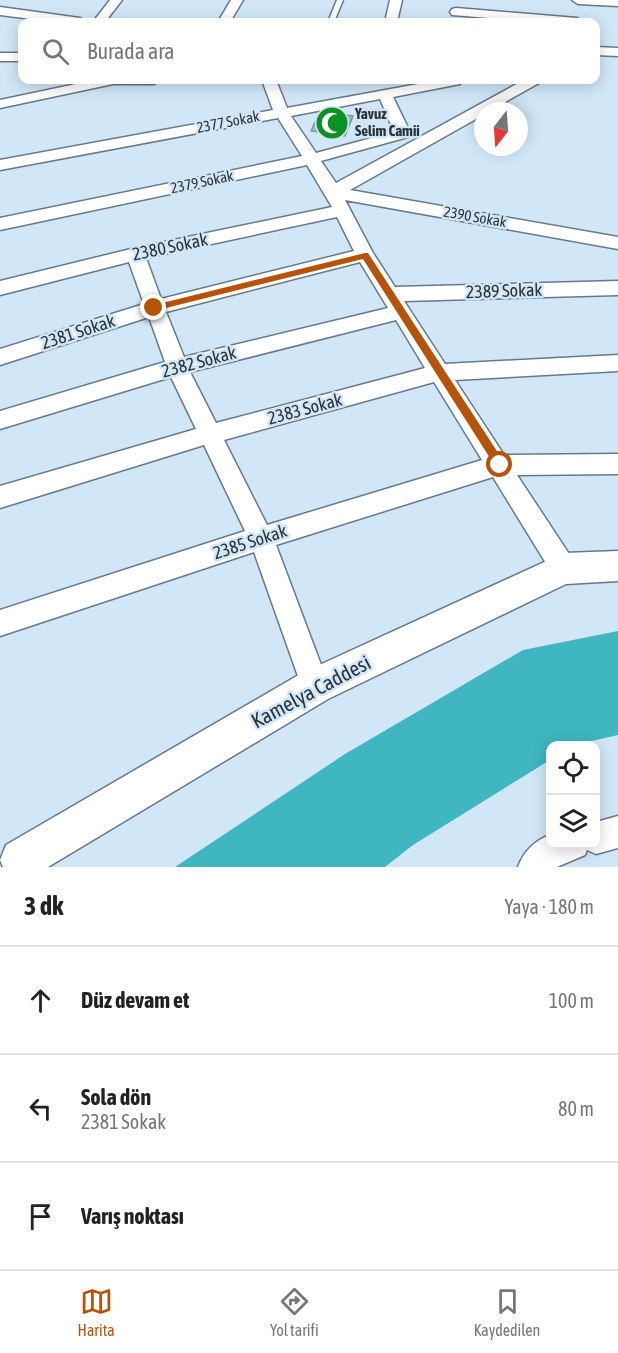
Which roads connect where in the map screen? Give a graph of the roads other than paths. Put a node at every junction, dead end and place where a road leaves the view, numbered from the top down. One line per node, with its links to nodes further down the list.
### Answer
1 (116, 0): 11 (street)
2 (237, 0): 12 (street)
3 (340, 0): 13 (lane)
4 (396, 0): 14 (street)
5 (571, 0): 16 (street)
6 (578, 0): 7 (street)
7 (618, 2)
8 (0, 11): 10 (street)
9 (456, 11): 15 (street)
10 (51, 18)
11 (102, 18)
12 (226, 18)
13 (333, 18)
14 (392, 18)
15 (533, 18)
16 (576, 18)
17 (600, 51): 18 (street)
18 (618, 52)
19 (0, 57): 20 (street)
20 (18, 57)
21 (93, 84): 26 (street)
22 (270, 84): 27 (street)
23 (437, 84): 25 (street, 2377 Sokak)
24 (527, 84): 30 (street)
25 (384, 93): 27 (street, 2377 Sokak); 28 (street, 2379 Sokak)
26 (0, 104)
27 (281, 112): 28 (street); 29 (street, 2377 Sokak)
28 (311, 159): 30 (street); 32 (street, 2379 Sokak)
29 (0, 165)
30 (333, 192): 31 (street); 33 (street, 2390 Sokak)
31 (341, 211): 34 (street, 2380 Sokak); 35 (street)
32 (0, 224)
33 (618, 243)
34 (135, 254): 36 (street, 2380 Sokak); 39 (street)
35 (365, 255): 38 (street); 39 (street, 2381 Sokak)
36 (0, 288)
37 (618, 288): 38 (street, 2389 Sokak)
38 (395, 303): 42 (street, 2382 Sokak); 43 (street)
39 (154, 308): 40 (street, 2381 Sokak); 42 (street)
40 (0, 357)
41 (618, 363): 43 (street, 2383 Sokak)
42 (177, 367): 44 (street, 2382 Sokak); 45 (street)
43 (441, 372): 45 (street, 2383 Sokak); 47 (street)
44 (0, 420)
45 (210, 434): 48 (street, 2383 Sokak); 49 (street)
46 (618, 464): 47 (street, 2385 Sokak)
47 (500, 465): 49 (street, 2385 Sokak); 51 (street)
48 (0, 497)
49 (261, 538): 52 (street, 2385 Sokak); 53 (street)
50 (618, 566): 51 (street, Kamelya Caddesi)
51 (564, 569): 53 (street, Kamelya Caddesi)
52 (0, 623)
53 (315, 686): 56 (street, Kamelya Caddesi)
54 (618, 832): 55 (street)
55 (600, 837)
56 (12, 863)

